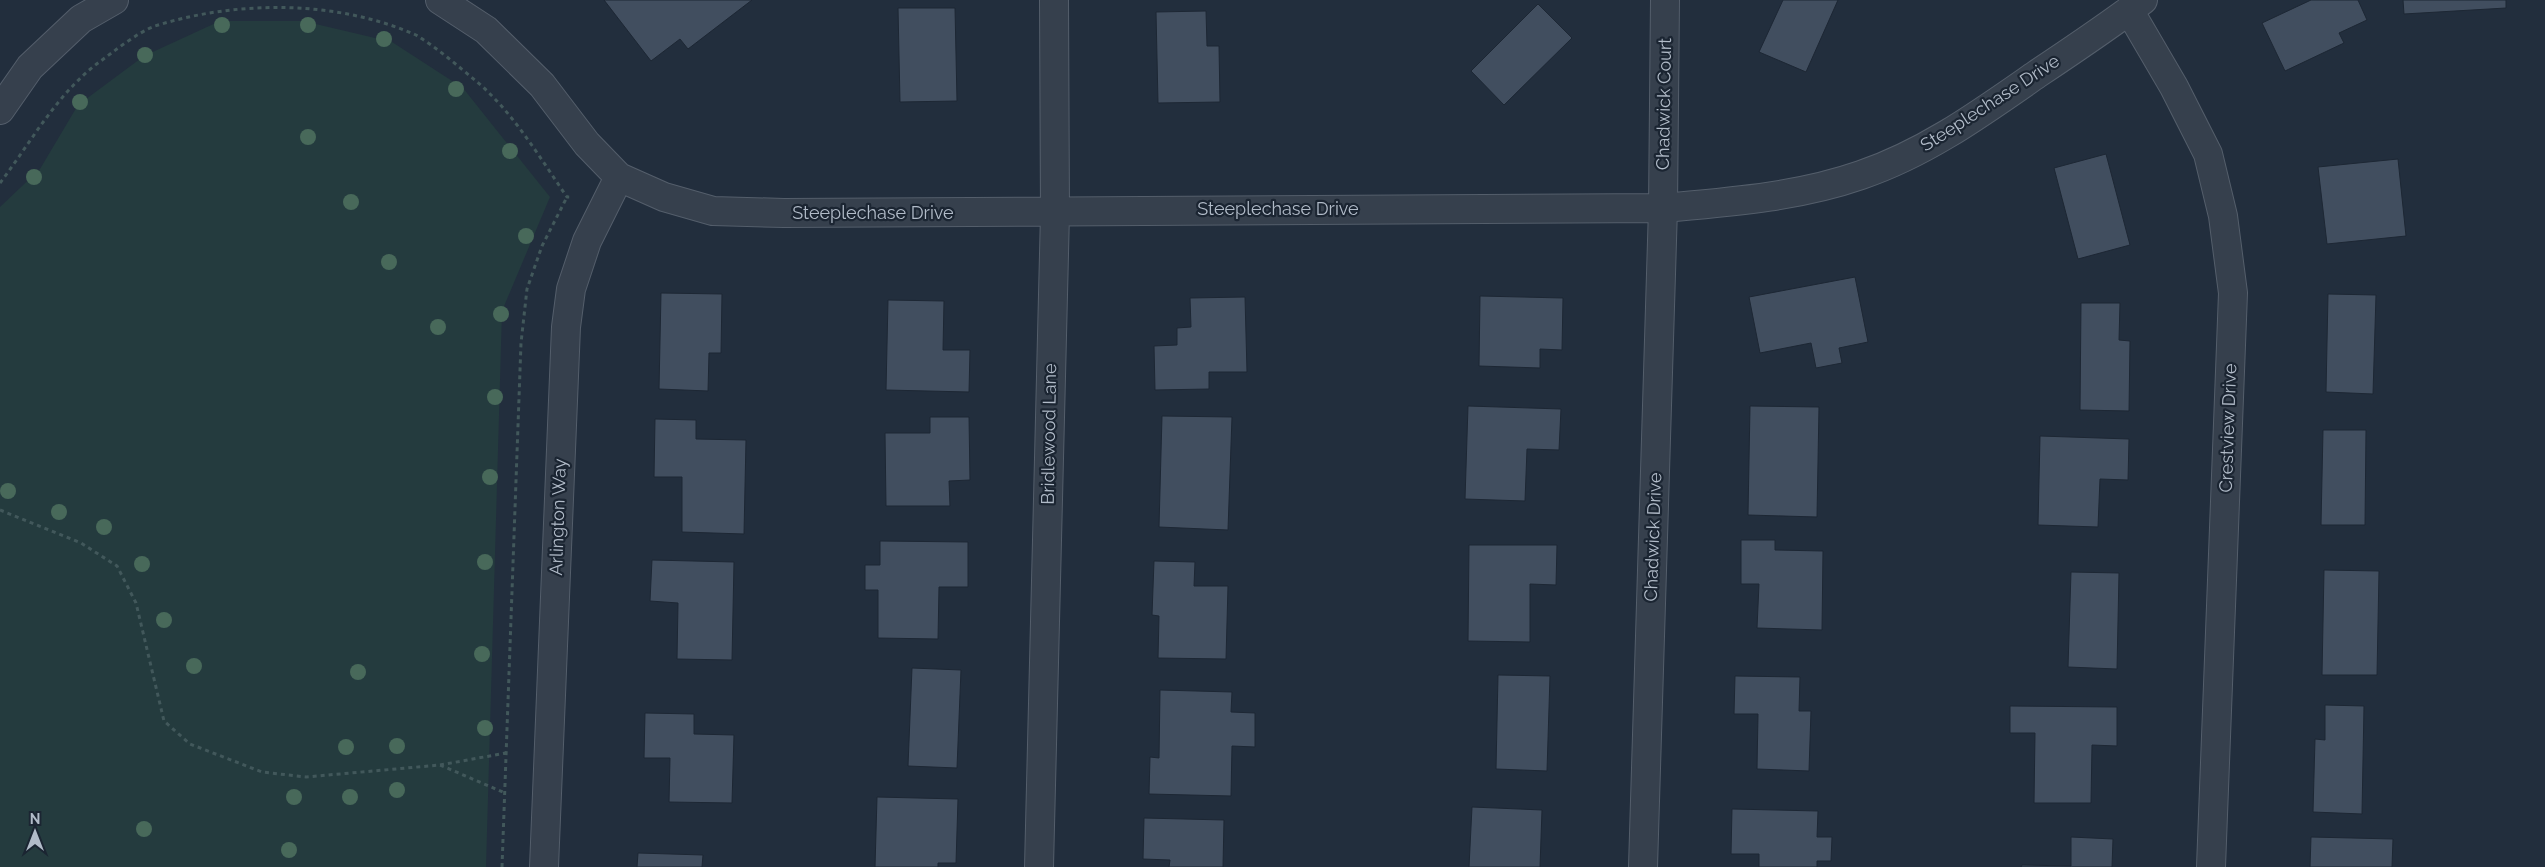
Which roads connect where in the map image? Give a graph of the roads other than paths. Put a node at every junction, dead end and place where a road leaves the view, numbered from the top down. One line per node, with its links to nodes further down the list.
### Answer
1 (114, 0): 6 (street)
2 (440, 0): 7 (street, Steeplechase Drive)
3 (1054, 0): 9 (street, Bridlewood Lane)
4 (1666, 0): 8 (street, Chadwick Court)
5 (2136, 5): 8 (street, Steeplechase Drive); 13 (street, Crestview Drive)
6 (0, 110)
7 (619, 177): 9 (street, Steeplechase Drive); 10 (street, Arlington Way)
8 (1663, 208): 9 (street, Steeplechase Drive); 12 (street, Chadwick Drive)
9 (1055, 213): 11 (street, Bridlewood Lane)
10 (544, 867)
11 (1039, 867)
12 (1643, 867)
13 (2211, 867)

